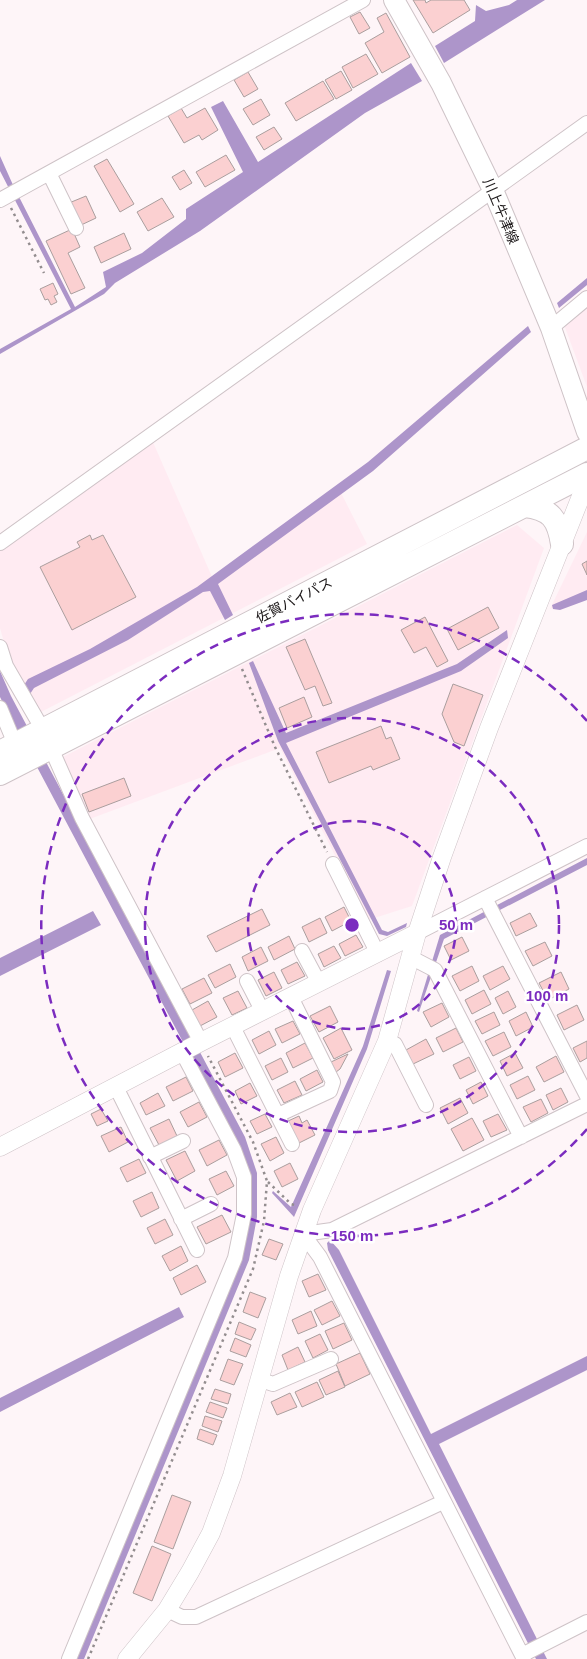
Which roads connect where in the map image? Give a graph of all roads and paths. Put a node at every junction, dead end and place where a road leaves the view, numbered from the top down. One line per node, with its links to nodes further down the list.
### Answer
1 (363, 0): 4 (street)
2 (394, 0): 5 (main road, 川上牛津線)
3 (587, 123): 5 (street)
4 (49, 174): 6 (street); 7 (street)
5 (493, 190): 10 (main road, 川上牛津線); 15 (street)
6 (2, 195): 8 (path)
7 (76, 228)
8 (44, 273)
9 (587, 298): 10 (street)
10 (551, 328): 11 (main road, 川上牛津線)
11 (587, 434): 20 (highway, 佐賀バイパス)
12 (587, 474): 14 (highway, 佐賀バイパス)
13 (587, 481): 16 (street)
14 (525, 506): 16 (highway); 18 (highway, 佐賀バイパス)
15 (0, 543)
16 (562, 544): 25 (street)
17 (0, 647): 20 (street)
18 (235, 654): 20 (highway, 佐賀バイパス); 23 (path)
19 (0, 708): 20 (street)
20 (30, 744): 21 (highway, 佐賀バイパス); 35 (street)
21 (0, 774)
22 (587, 846): 24 (street)
23 (333, 864): 27 (street)
24 (485, 898): 25 (street); 38 (street)
25 (417, 934): 27 (street); 28 (street)
26 (302, 950): 30 (street)
27 (378, 954): 30 (street)
28 (423, 964): 34 (street); 42 (street)
29 (247, 981): 32 (street)
30 (319, 983): 31 (street)
31 (291, 997): 32 (street); 41 (street)
32 (263, 1012): 33 (street)
33 (232, 1027): 35 (street); 41 (street)
34 (387, 1040): 40 (street); 51 (street)
35 (201, 1042): 36 (street)
36 (182, 1052): 37 (street); 59 (street)
37 (116, 1087): 45 (street); 46 (street)
38 (587, 1096)
39 (587, 1104): 42 (street)
40 (426, 1105)
41 (278, 1115): 44 (street)
42 (521, 1137): 51 (street)
43 (183, 1141): 46 (street)
44 (292, 1144)
45 (0, 1147)
46 (150, 1157): 50 (street)
47 (267, 1181): 49 (path)
48 (211, 1204): 50 (street)
49 (291, 1204)
50 (181, 1218): 52 (street)
51 (303, 1234): 54 (street); 55 (street)
52 (197, 1250)
53 (331, 1359): 54 (street)
54 (261, 1380): 56 (street)
55 (443, 1502): 56 (street); 58 (street)
56 (167, 1610): 60 (street)
57 (587, 1622): 58 (street)
58 (523, 1657)
59 (69, 1659)
60 (127, 1659)

